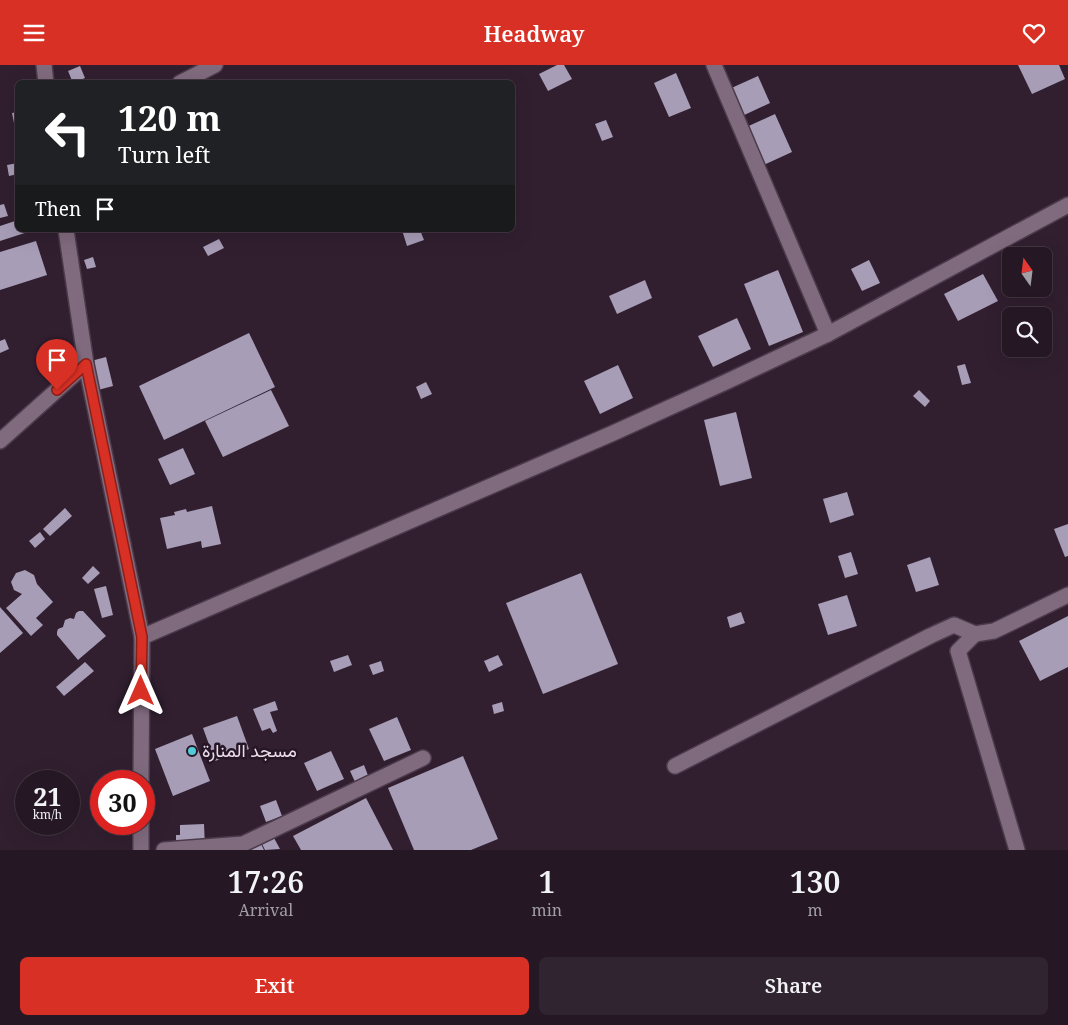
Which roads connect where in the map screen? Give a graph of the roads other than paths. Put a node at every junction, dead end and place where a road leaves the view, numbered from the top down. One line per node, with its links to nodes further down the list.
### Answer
1 (44, 65): 4 (street)
2 (215, 65): 5 (street)
3 (714, 65): 8 (street)
4 (46, 80)
5 (186, 80)
6 (1068, 205): 8 (street)
7 (66, 232): 9 (street)
8 (828, 334): 13 (street)
9 (86, 364): 10 (street); 13 (street)
10 (0, 441)
11 (1068, 595): 12 (street)
12 (975, 634): 15 (street); 20 (street)
13 (142, 637): 16 (street)
14 (423, 758): 19 (street)
15 (675, 766)
16 (141, 770)
17 (141, 835): 18 (street)
18 (141, 850)
19 (164, 850)
20 (1017, 850)

